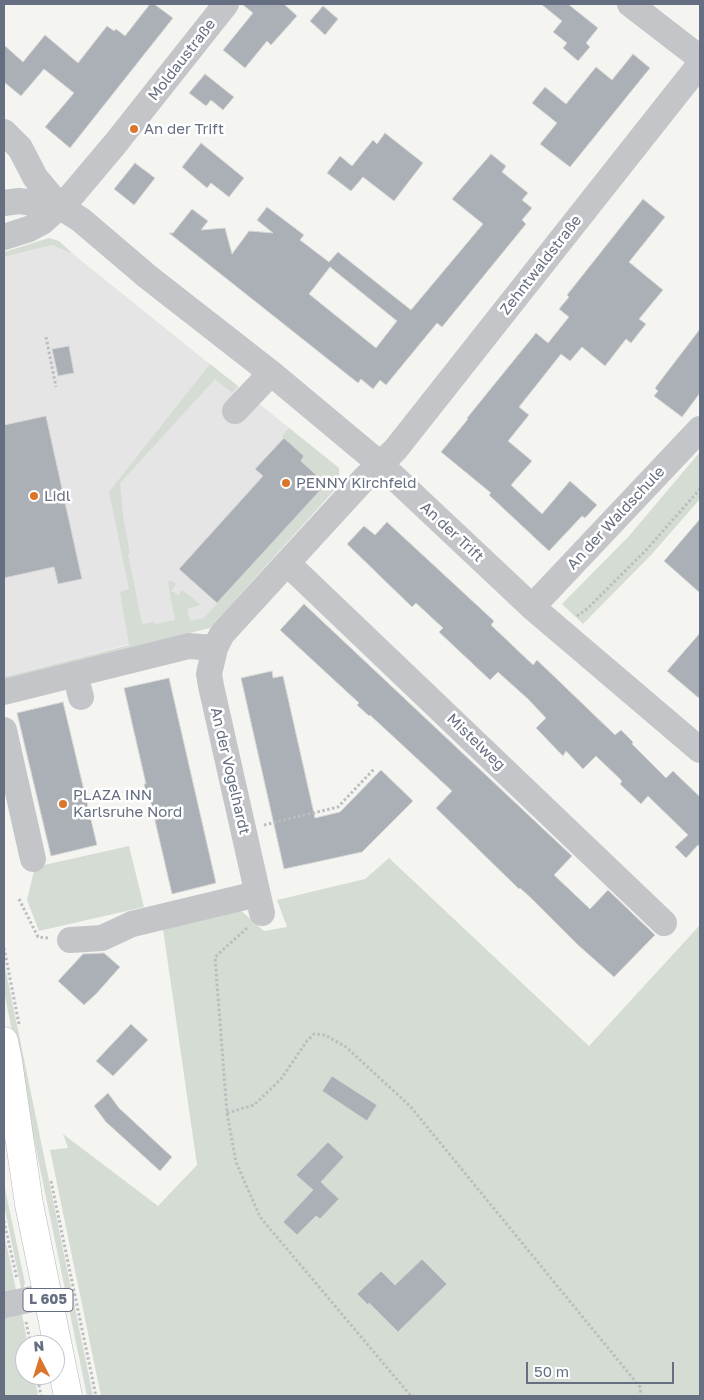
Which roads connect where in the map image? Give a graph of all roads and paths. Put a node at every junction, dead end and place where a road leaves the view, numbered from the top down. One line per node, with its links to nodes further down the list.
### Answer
1 (226, 4): 7 (street, Moldaustraße)
2 (630, 4): 3 (street)
3 (700, 58)
4 (700, 64): 14 (street, Zehntwaldstraße)
5 (4, 132): 7 (street)
6 (4, 203): 7 (street)
7 (59, 206): 8 (street, Moldaustraße); 10 (street, An der Trift)
8 (4, 237)
9 (46, 337): 11 (path)
10 (271, 373): 12 (street); 14 (street, An der Trift)
11 (56, 386)
12 (235, 411)
13 (700, 429): 17 (street, An der Waldschule)
14 (380, 464): 16 (street, An der Vogelhardt); 17 (street, An der Trift)
15 (700, 489): 18 (path)
16 (287, 563): 19 (street, An der Vogelhardt); 28 (street, Mistelweg)
17 (532, 607): 18 (street, An der Trift)
18 (558, 629): 22 (street, An der Trift)
19 (215, 648): 20 (street); 24 (street, An der Vogelhardt)
20 (4, 692)
21 (4, 730): 25 (street)
22 (700, 750)
23 (375, 768): 24 (path)
24 (244, 830): 27 (street, An der Vogelhardt)
25 (33, 859)
26 (20, 899): 29 (path)
27 (259, 903): 29 (street); 31 (path)
28 (664, 923)
29 (70, 940)
30 (4, 1041): 33 (main road, L 605)
31 (227, 1113): 37 (path); 38 (path)
32 (4, 1124): 33 (main road, L 605)
33 (29, 1204): 34 (main road, L 605)
34 (48, 1296): 35 (street); 36 (main road, L 605)
35 (4, 1305)
36 (68, 1396)
37 (411, 1396)
38 (641, 1396)

